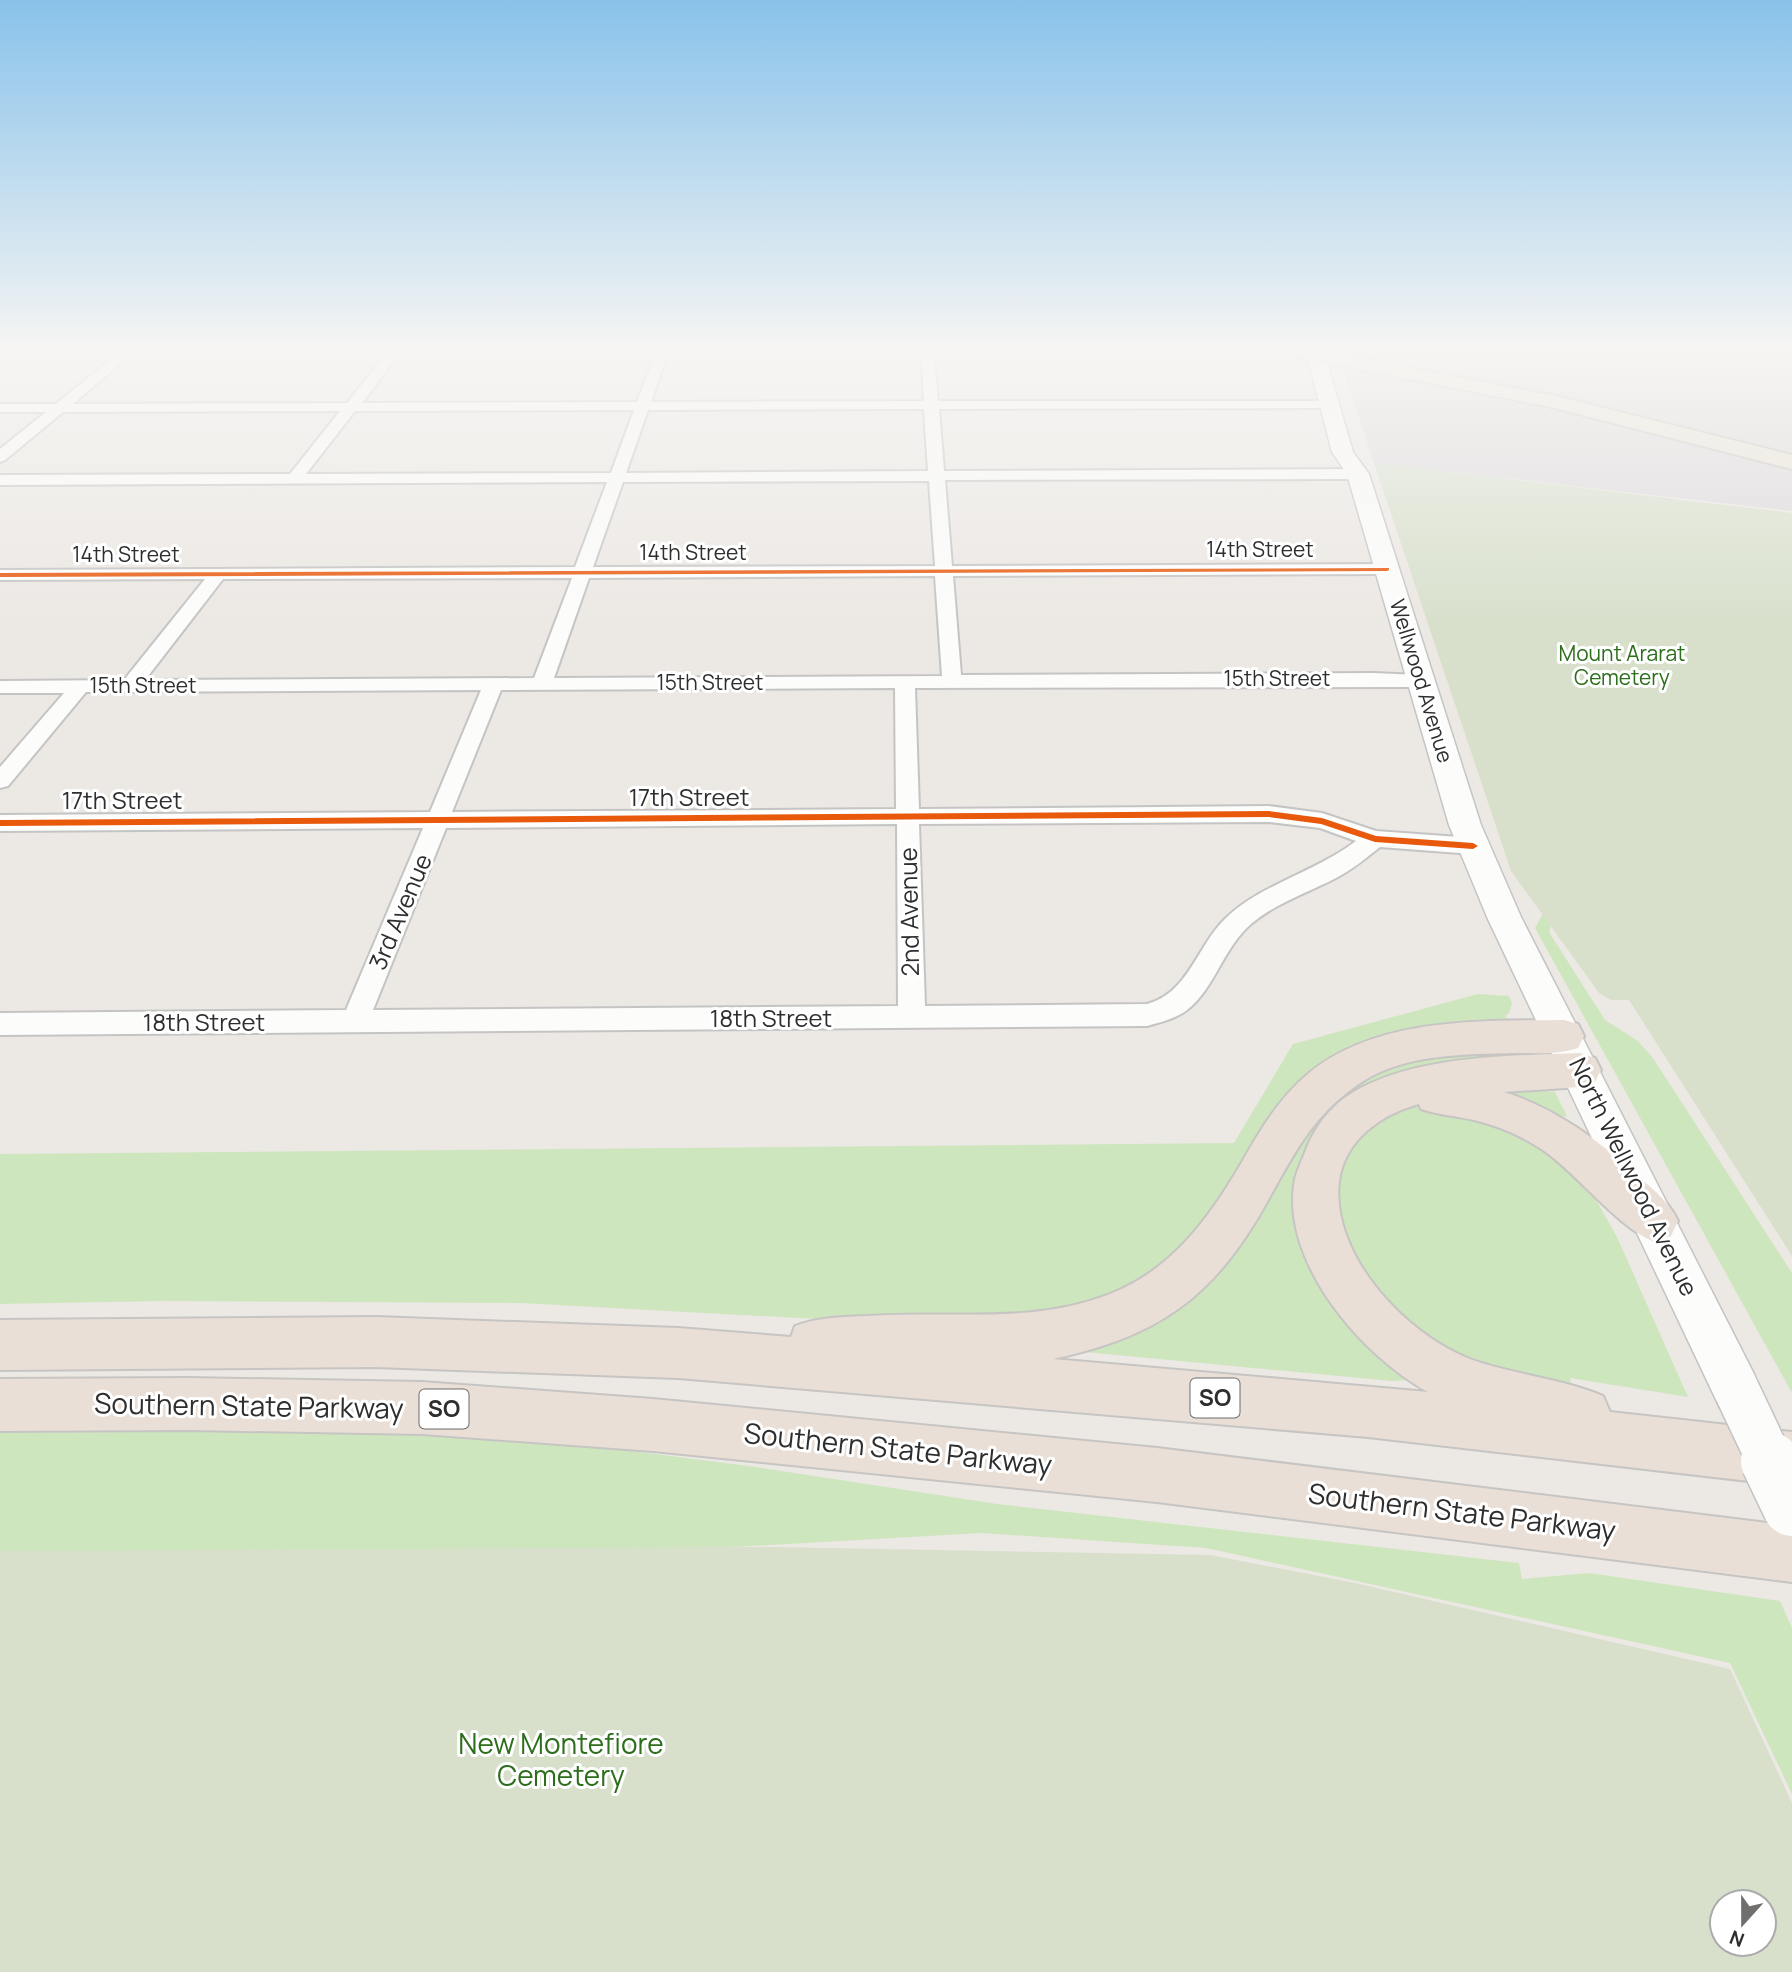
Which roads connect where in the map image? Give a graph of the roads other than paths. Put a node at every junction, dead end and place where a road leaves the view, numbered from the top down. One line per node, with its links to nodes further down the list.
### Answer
1 (20, 441): 9 (street)
2 (324, 441): 14 (street)
3 (630, 441): 13 (street)
4 (934, 441): 12 (street)
5 (1358, 441): 11 (main road)
6 (1711, 441): 10 (main road)
7 (1748, 441): 8 (main road)
8 (1792, 452)
9 (0, 457)
10 (1792, 462)
11 (1358, 474): 12 (street); 16 (main road, Wellwood Avenue)
12 (937, 475): 13 (street); 17 (street)
13 (616, 478): 14 (street); 18 (street)
14 (294, 479): 15 (street)
15 (0, 480)
16 (1387, 569): 17 (street, 14th Street); 23 (main road, Wellwood Avenue)
17 (945, 570): 18 (street, 14th Street); 22 (street)
18 (583, 573): 19 (street, 14th Street); 25 (street)
19 (218, 574): 20 (street, 14th Street); 26 (street)
20 (0, 575)
21 (905, 681): 22 (street, 15th Street); 25 (street, 15th Street); 30 (street, 2nd Avenue)
22 (952, 681): 23 (street, 15th Street)
23 (1420, 681): 34 (main road, Wellwood Avenue)
24 (493, 684): 25 (street, 15th Street); 26 (street, 15th Street); 31 (street, 3rd Avenue)
25 (542, 684)
26 (130, 686): 28 (street, 15th Street)
27 (0, 687): 28 (street, 15th Street)
28 (80, 687): 29 (street)
29 (0, 781)
30 (907, 817): 31 (street, 17th Street); 33 (street, 17th Street); 35 (street, 2nd Avenue)
31 (439, 820): 32 (street, 17th Street); 36 (street, 3rd Avenue)
32 (0, 823)
33 (1375, 839): 34 (street); 35 (street, 18th Street)
34 (1473, 846): 38 (main road, North Wellwood Avenue)
35 (912, 1018): 36 (street, 18th Street)
36 (355, 1022): 37 (street, 18th Street)
37 (0, 1024)
38 (1572, 1053): 39 (highway); 40 (main road, North Wellwood Avenue); 42 (highway)
39 (1402, 1092): 40 (highway); 44 (highway)
40 (1655, 1222): 45 (main road, North Wellwood Avenue, bridge)
41 (0, 1345): 42 (highway, SO)
42 (678, 1353): 44 (highway, SO)
43 (0, 1405): 46 (highway, Southern State Parkway / SO)
44 (1771, 1456)
45 (1792, 1507)
46 (1728, 1545): 47 (highway, Southern State Parkway / SO); 48 (highway)
47 (1792, 1554)
48 (1792, 1560)

